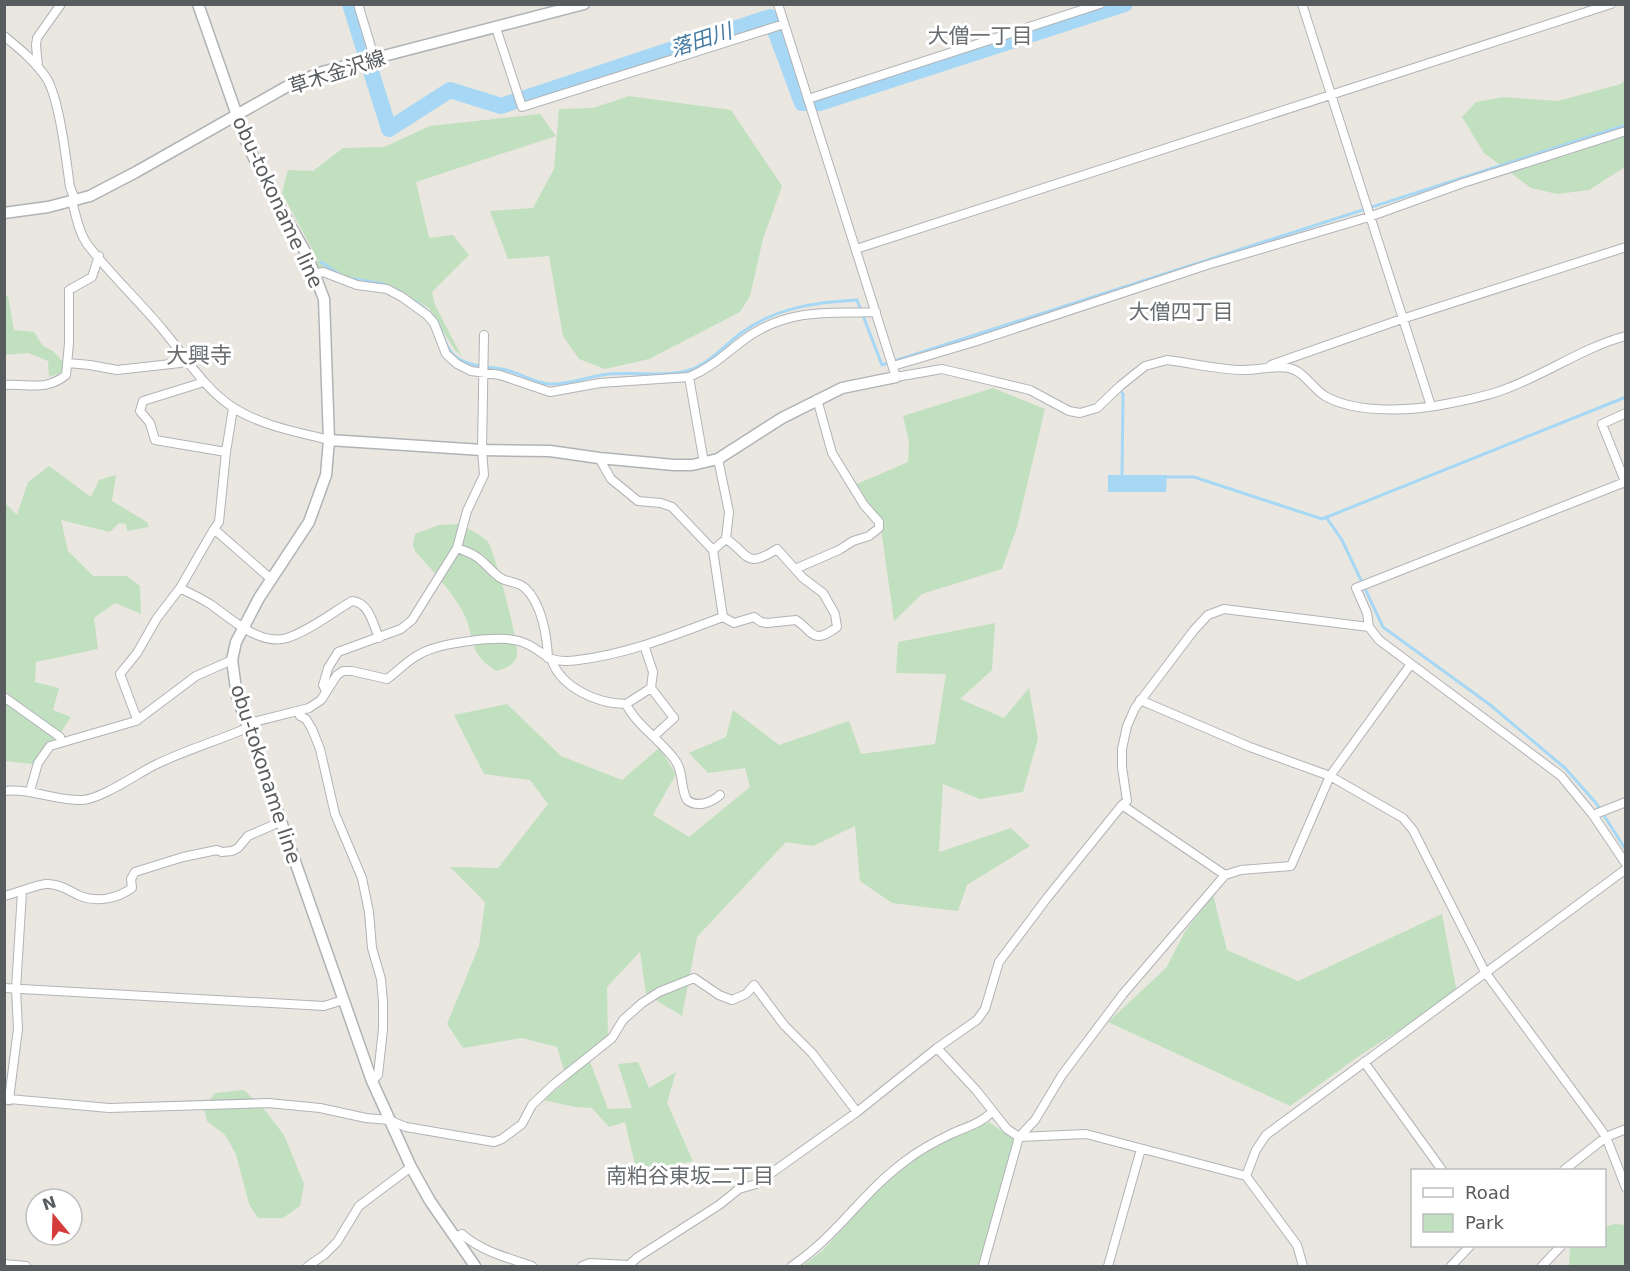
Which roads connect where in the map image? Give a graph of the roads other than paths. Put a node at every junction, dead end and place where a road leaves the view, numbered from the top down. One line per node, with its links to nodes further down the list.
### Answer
1 (61, 4): 13 (street)
2 (198, 4): 16 (main road, obu-tokoname line)
3 (358, 4): 12 (street)
4 (584, 4): 10 (main road, 草木金沢線)
5 (778, 4): 9 (street)
6 (1100, 4): 15 (street)
7 (1302, 4): 14 (street)
8 (1611, 4): 14 (street)
9 (784, 24): 10 (street); 15 (street)
10 (496, 28): 12 (main road, 草木金沢線)
11 (4, 36): 13 (street)
12 (374, 57): 16 (main road, 草木金沢線)
13 (38, 67): 18 (street)
14 (1331, 96): 20 (street); 22 (street)
15 (808, 99): 22 (street)
16 (237, 115): 18 (main road, 草木金沢線); 24 (main road, obu-tokoname line)
17 (1626, 131): 20 (street)
18 (73, 201): 19 (main road, 草木金沢線); 23 (street)
19 (4, 213)
20 (1369, 218): 26 (street); 32 (street)
21 (1626, 247): 26 (street)
22 (856, 249): 25 (street)
23 (99, 256): 29 (street); 30 (street)
24 (314, 274): 33 (street); 41 (main road, obu-tokoname line)
25 (876, 312): 32 (street); 34 (street)
26 (1402, 319): 31 (street); 38 (street)
27 (484, 335): 33 (street)
28 (1626, 336): 38 (street)
29 (186, 360): 30 (street); 35 (street)
30 (68, 363): 36 (street)
31 (1261, 368): 32 (street); 38 (street)
32 (895, 371): 37 (main road)
33 (483, 372): 34 (street); 42 (street)
34 (689, 377): 46 (street)
35 (204, 382): 39 (street); 43 (street)
36 (4, 385)
37 (817, 399): 45 (main road); 52 (street)
38 (1431, 406)
39 (233, 408): 41 (street); 43 (street)
40 (1626, 413): 47 (street)
41 (329, 440): 42 (main road); 53 (main road, obu-tokoname line)
42 (482, 450): 44 (main road); 50 (street)
43 (226, 452): 48 (street)
44 (599, 458): 46 (main road); 51 (street)
45 (718, 459): 46 (main road); 49 (street)
46 (704, 463)
47 (1625, 483): 56 (street)
48 (214, 529): 53 (street); 54 (street)
49 (726, 538): 51 (street); 52 (street)
50 (457, 548): 58 (street); 60 (street)
51 (713, 549): 55 (street)
52 (795, 569): 55 (street)
53 (271, 579): 57 (main road, obu-tokoname line)
54 (180, 588): 57 (street); 69 (street)
55 (723, 617): 59 (street)
56 (1369, 627): 62 (street); 66 (street)
57 (242, 629): 58 (street); 61 (main road, obu-tokoname line)
58 (379, 638): 64 (street)
59 (644, 645): 60 (street); 63 (street)
60 (550, 659): 64 (street); 67 (street)
61 (232, 660): 69 (street); 70 (main road, obu-tokoname line)
62 (1412, 664): 73 (street); 79 (street)
63 (651, 688): 67 (street); 71 (street)
64 (326, 691): 68 (street)
65 (4, 697): 72 (street)
66 (1140, 700): 73 (street); 78 (street)
67 (626, 704): 71 (street)
68 (298, 712): 70 (street); 92 (street)
69 (137, 719): 72 (street)
70 (247, 726): 75 (street); 80 (main road, obu-tokoname line)
71 (654, 736): 76 (street)
72 (61, 742): 75 (street)
73 (1330, 776): 83 (street); 86 (street)
74 (4, 791): 75 (street)
75 (30, 791)
76 (720, 795)
77 (1626, 802): 79 (street)
78 (1122, 805): 83 (street); 90 (street)
79 (1593, 815): 81 (street)
80 (280, 822): 84 (street); 89 (main road, obu-tokoname line)
81 (1626, 864)
82 (1626, 869): 86 (street)
83 (1225, 875): 98 (street)
84 (22, 892): 85 (street); 88 (street)
85 (4, 896)
86 (1485, 972): 91 (street); 99 (street)
87 (4, 988): 88 (street)
88 (16, 989): 89 (street); 93 (street)
89 (343, 1000): 92 (main road, obu-tokoname line)
90 (937, 1048): 94 (street); 95 (street)
91 (1364, 1062): 102 (street); 104 (street)
92 (372, 1081): 96 (main road, obu-tokoname line)
93 (7, 1099): 96 (street)
94 (856, 1112): 96 (street); 115 (street)
95 (992, 1112): 98 (street); 116 (street)
96 (389, 1120): 101 (main road, obu-tokoname line)
97 (1626, 1129): 99 (street)
98 (1019, 1137): 100 (street); 117 (street)
99 (1606, 1137): 103 (street); 105 (street)
100 (1141, 1149): 104 (street); 118 (street)
101 (411, 1167): 106 (main road, obu-tokoname line); 111 (street)
102 (1441, 1169)
103 (1565, 1169)
104 (1246, 1176): 119 (street)
105 (1626, 1188)
106 (455, 1237): 112 (main road, obu-tokoname line); 113 (street)
107 (1468, 1247): 120 (street)
108 (1559, 1247): 121 (street)
109 (4, 1264): 110 (street)
110 (26, 1266)
111 (308, 1266)
112 (475, 1266)
113 (532, 1266)
114 (582, 1266): 115 (street)
115 (630, 1266)
116 (792, 1266)
117 (983, 1266)
118 (1108, 1266)
119 (1303, 1266)
120 (1451, 1266)
121 (1542, 1266)

